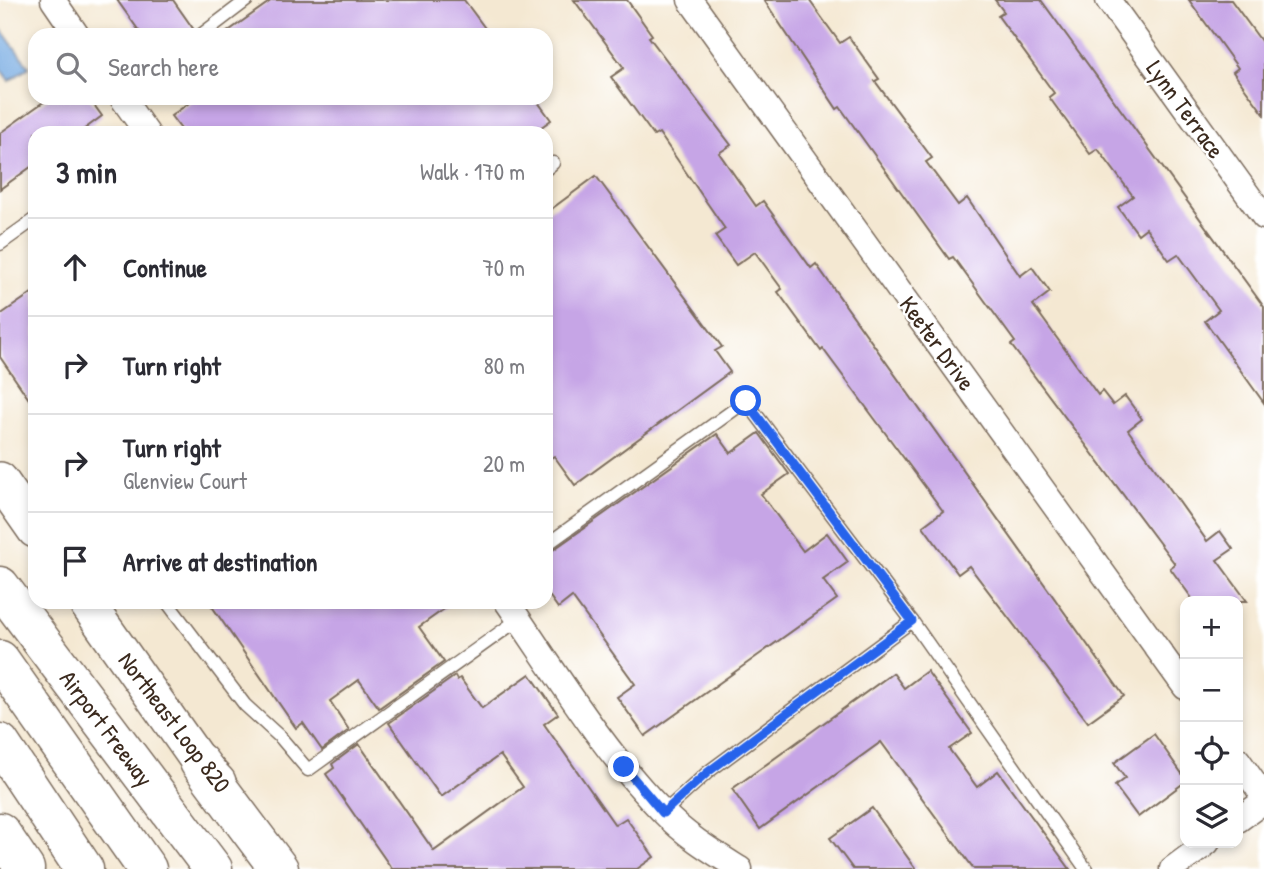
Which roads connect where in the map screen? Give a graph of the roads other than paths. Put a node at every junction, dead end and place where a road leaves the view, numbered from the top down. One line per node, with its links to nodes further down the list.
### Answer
1 (53, 0): 5 (street)
2 (247, 0): 6 (lane)
3 (690, 0): 21 (street, Keeter Drive)
4 (1108, 0): 9 (street, Lynn Terrace)
5 (72, 28)
6 (210, 28)
7 (127, 105): 8 (street)
8 (142, 126)
9 (1264, 217)
10 (28, 224): 11 (lane)
11 (0, 244)
12 (0, 480): 13 (main road)
13 (28, 520)
14 (553, 540): 19 (lane)
15 (0, 586): 34 (highway, Airport Freeway)
16 (91, 609): 23 (main road, Northeast Loop 820)
17 (172, 609): 18 (lane)
18 (513, 611): 26 (street)
19 (912, 621): 26 (lane); 37 (lane)
20 (0, 660): 33 (highway)
21 (1180, 680)
22 (0, 743): 32 (highway)
23 (199, 762): 35 (highway); 36 (main road, Northeast Loop 820)
24 (1243, 768): 25 (street)
25 (1264, 799): 27 (street)
26 (663, 813): 30 (street)
27 (1243, 816)
28 (0, 832): 31 (highway)
29 (1200, 848): 38 (street)
30 (732, 867)
31 (25, 869)
32 (84, 869)
33 (147, 869)
34 (213, 869)
35 (279, 869)
36 (299, 869)
37 (1086, 869)
38 (1172, 869)

